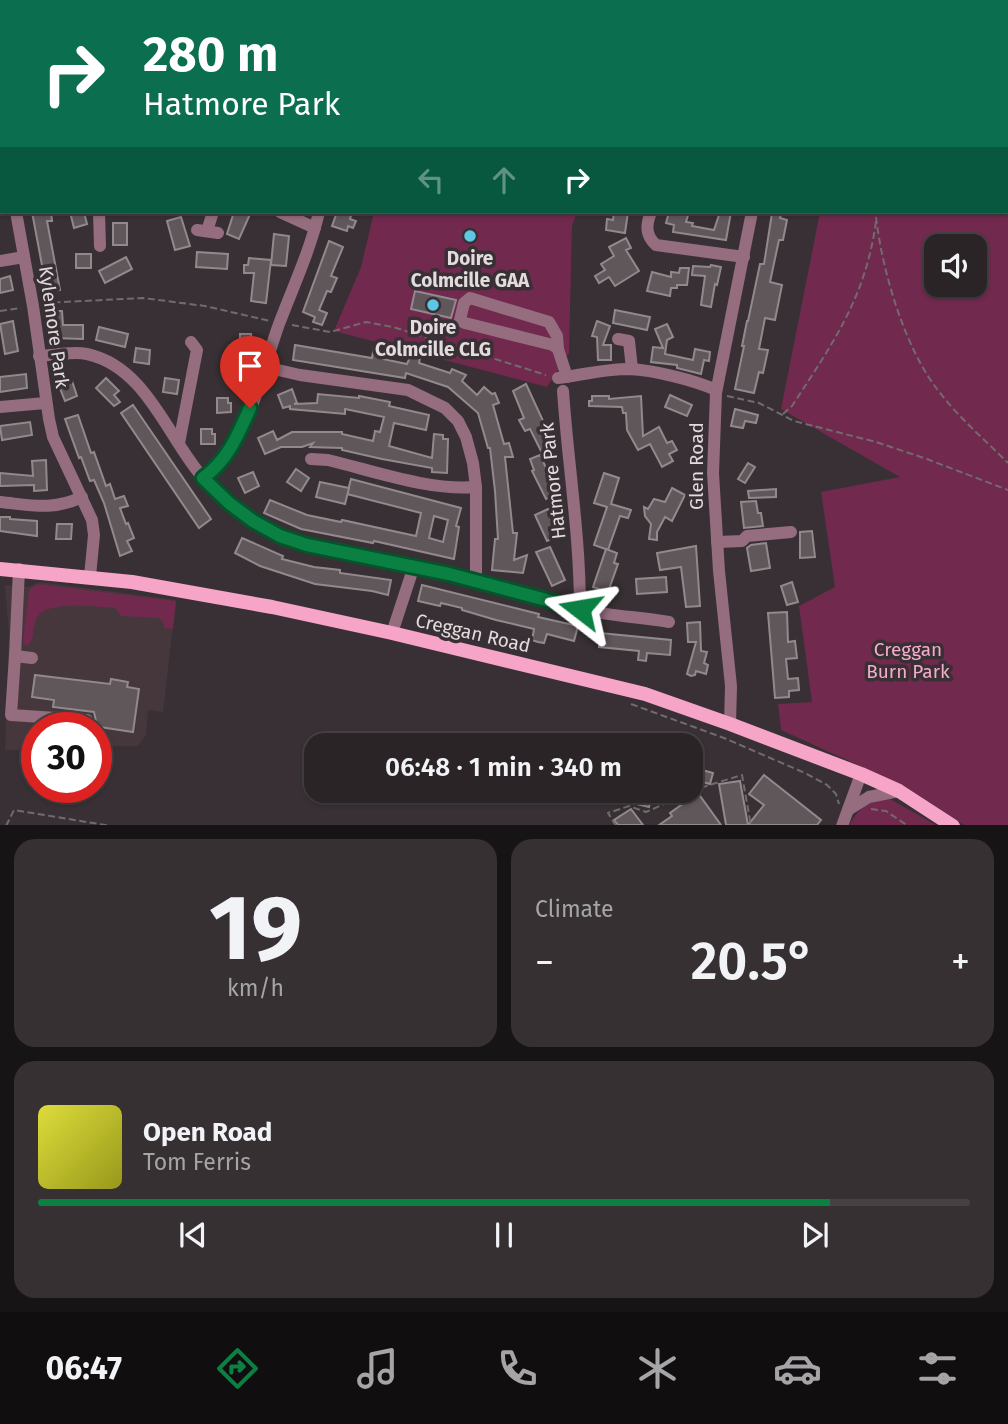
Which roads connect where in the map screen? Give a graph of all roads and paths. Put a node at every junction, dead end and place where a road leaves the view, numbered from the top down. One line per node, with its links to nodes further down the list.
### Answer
1 (16, 214): 12 (street, Kylemore Park)
2 (99, 214): 11 (street)
3 (212, 214): 10 (street)
4 (284, 214): 9 (street)
5 (318, 214): 9 (street)
6 (650, 214): 13 (street)
7 (752, 214): 13 (street, Glen Road)
8 (876, 217): 29 (path); 32 (path)
9 (315, 228): 17 (street)
10 (207, 231)
11 (96, 241)
12 (24, 257): 14 (street, Kylemore Park); 15 (street, Kylemore Park)
13 (744, 257): 26 (street, Glen Road)
14 (0, 261)
15 (33, 306): 16 (path); 17 (path); 21 (street, Kylemore Park)
16 (0, 311)
17 (279, 323): 22 (street); 24 (path)
18 (628, 341): 23 (street)
19 (191, 342): 30 (street)
20 (558, 349): 20 (street); 24 (street)
21 (39, 356): 27 (street, Kylemore Park); 30 (street)
22 (265, 367): 33 (street); 34 (street)
23 (632, 369): 24 (street); 26 (street)
24 (562, 373)
25 (564, 391): 45 (street, Hatmore Park)
26 (716, 391): 29 (path); 39 (street, Glen Road)
27 (45, 403): 28 (street, Kylemore Park); 36 (street, Kylemore Park)
28 (0, 407)
29 (782, 415): 35 (path)
30 (179, 443): 33 (street)
31 (312, 459): 34 (street)
32 (1008, 463)
33 (203, 478): 40 (street)
34 (476, 487): 44 (street)
35 (1008, 490)
36 (82, 497): 37 (street); 43 (street, Kylemore Park)
37 (0, 502)
38 (791, 532): 39 (street)
39 (717, 541): 52 (street, Glen Road)
40 (414, 566): 44 (street); 47 (street)
41 (0, 569): 42 (main road, Creggan Road)
42 (19, 569): 43 (main road, Creggan Road); 48 (street)
43 (90, 576): 47 (main road, Creggan Road)
44 (476, 580): 45 (street)
45 (580, 609): 46 (street)
46 (669, 621)
47 (392, 633): 52 (main road, Creggan Road)
48 (15, 656): 49 (street); 51 (street)
49 (32, 658)
50 (627, 702): 56 (path)
51 (21, 716)
52 (730, 724): 53 (main road, Creggan Road)
53 (861, 774): 54 (main road, Creggan Road); 56 (street)
54 (898, 791): 56 (street); 62 (main road, Creggan Road)
55 (866, 810): 61 (path)
56 (845, 817)
57 (6, 825): 58 (path)
58 (111, 825)
59 (616, 825): 60 (path)
60 (751, 825)
61 (908, 825)
62 (953, 825)

